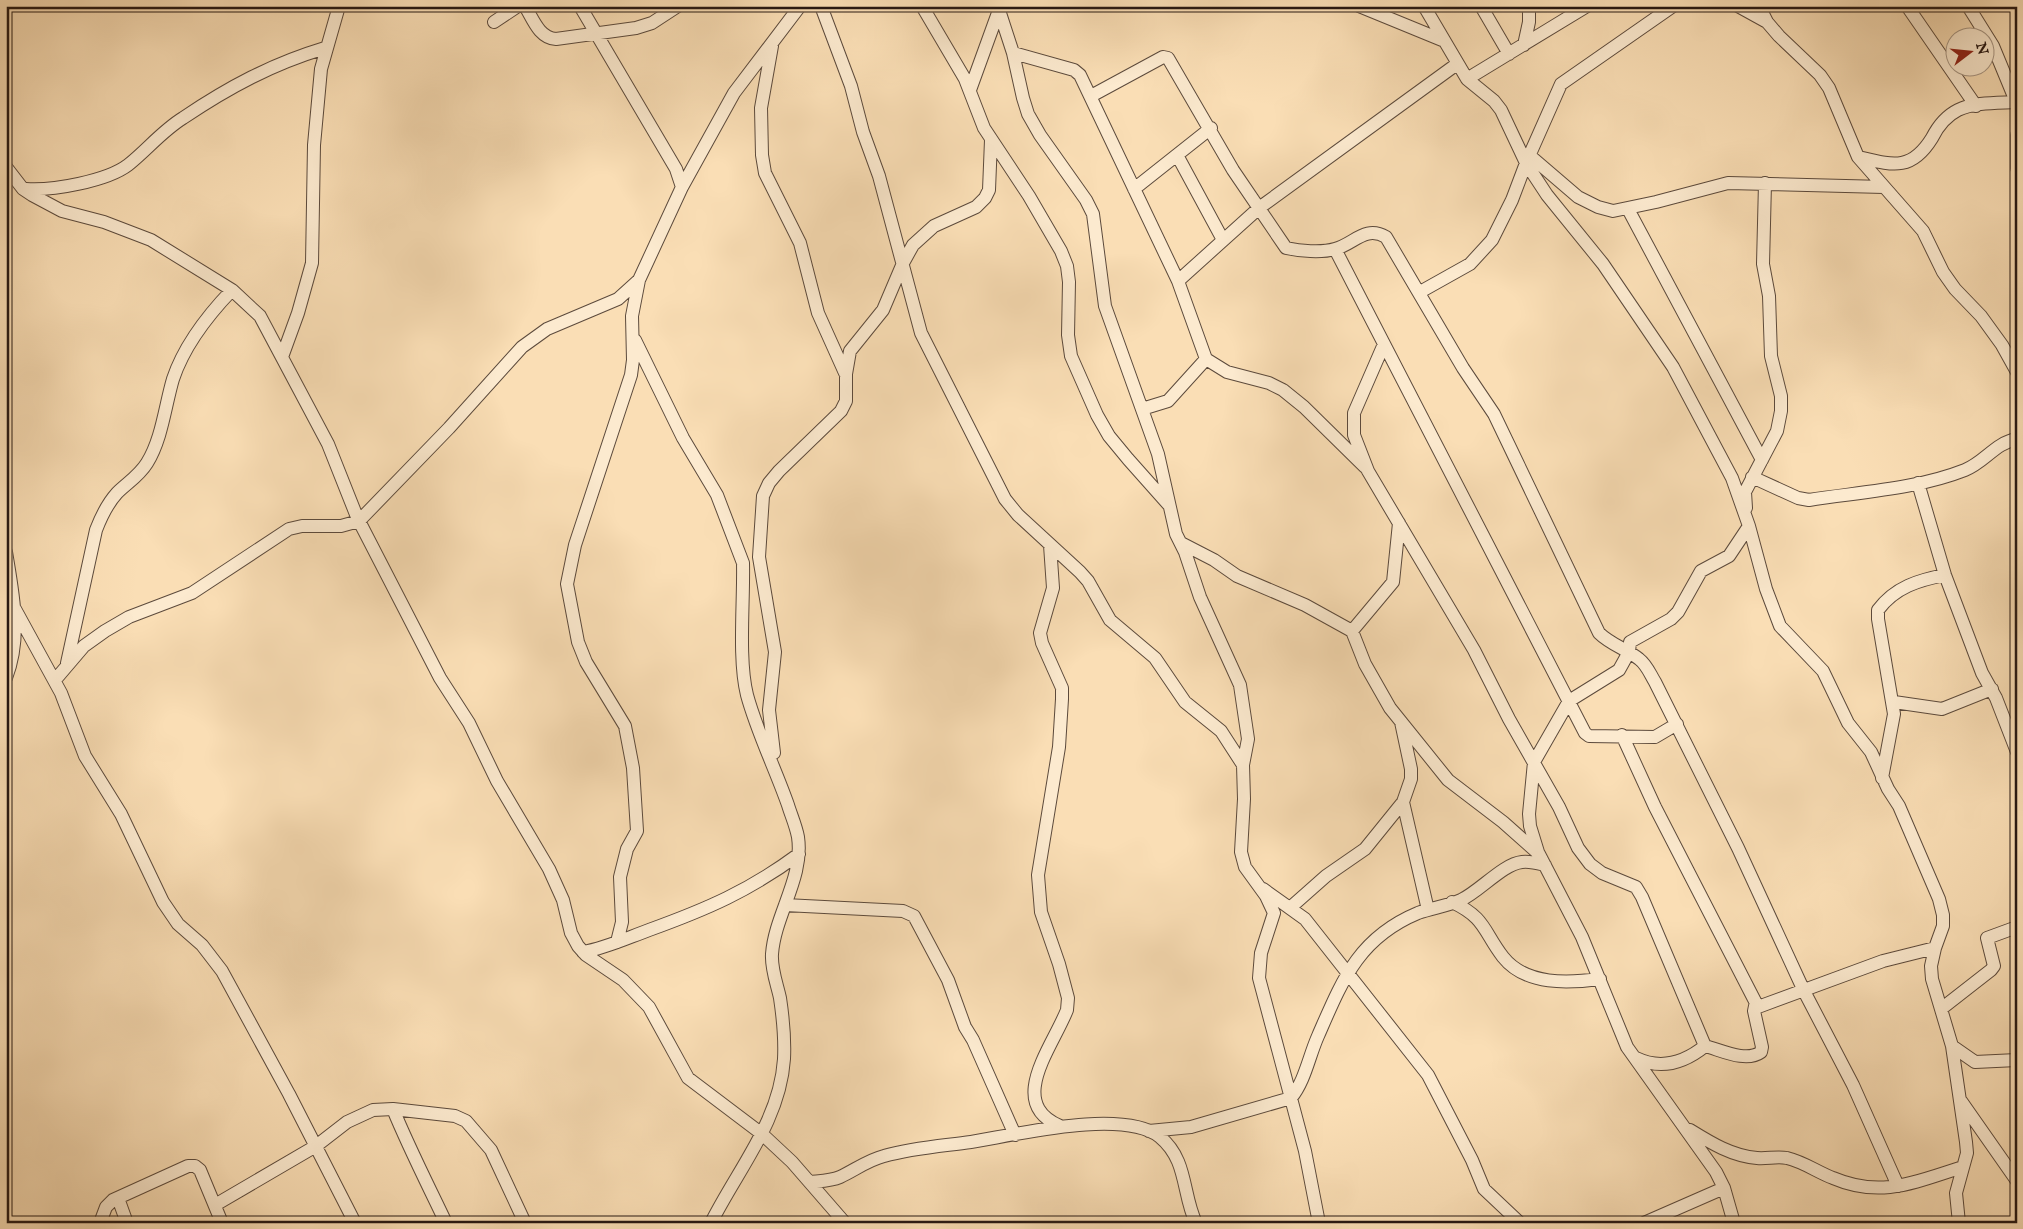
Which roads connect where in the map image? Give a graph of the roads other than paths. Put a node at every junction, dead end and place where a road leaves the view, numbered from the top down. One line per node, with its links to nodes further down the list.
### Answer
1 (339, 6): 26 (street)
2 (518, 6): 20 (street)
3 (525, 6): 22 (street)
4 (580, 6): 22 (street)
5 (678, 6): 22 (street)
6 (800, 6): 24 (street)
7 (820, 6): 52 (street)
8 (922, 6): 31 (street)
9 (1360, 6): 23 (street)
10 (1424, 6): 23 (street)
11 (1481, 6): 28 (street)
12 (1529, 6): 25 (street)
13 (1587, 6): 25 (street)
14 (1673, 6): 40 (street)
15 (1738, 6): 21 (street)
16 (1760, 6): 21 (street)
17 (1907, 6): 34 (street)
18 (1968, 6): 33 (street)
19 (1000, 8): 27 (street); 31 (street)
20 (494, 22)
21 (1768, 22): 39 (street)
22 (597, 34): 44 (street)
23 (1442, 40): 29 (street)
24 (773, 41): 44 (street); 62 (street)
25 (1524, 45): 28 (street)
26 (326, 48): 46 (street); 59 (street)
27 (1013, 53): 32 (street); 63 (street)
28 (1509, 54): 30 (street)
29 (1457, 64): 30 (street); 48 (street)
30 (1467, 79): 40 (street)
31 (970, 90): 37 (street)
32 (1091, 96): 35 (street); 47 (street)
33 (2016, 103): 34 (street)
34 (1976, 106): 39 (street)
35 (1211, 128): 38 (street); 48 (street)
36 (2017, 135): 42 (street)
37 (991, 140): 52 (street); 69 (street)
38 (1177, 155): 47 (street); 50 (street)
39 (1858, 158): 45 (street)
40 (1527, 159): 49 (street); 56 (street); 72 (street)
41 (6, 168): 46 (street)
42 (2017, 168)
43 (1765, 183): 45 (street); 49 (street); 65 (street)
44 (682, 187): 53 (street)
45 (1884, 187): 61 (street)
46 (23, 189): 55 (street)
47 (1134, 189): 54 (street)
48 (1259, 208): 50 (street); 51 (street)
49 (1628, 208): 65 (street)
50 (1223, 240): 54 (street)
51 (1334, 249): 56 (street); 58 (street)
52 (903, 263): 62 (street); 74 (street)
53 (639, 280): 57 (street); 70 (street)
54 (1178, 281): 60 (street)
55 (232, 290): 59 (street); 80 (street)
56 (1420, 292): 79 (street)
57 (631, 332): 92 (street); 103 (street)
58 (1384, 344): 66 (street); 84 (street)
59 (282, 357): 70 (street)
60 (1206, 358): 63 (street); 66 (street)
61 (2017, 372)
62 (846, 374): 92 (street)
63 (1142, 408): 69 (street)
64 (2017, 439): 68 (street)
65 (1762, 460): 67 (street)
66 (1368, 471): 71 (street)
67 (1752, 477): 68 (street); 72 (street)
68 (1918, 483): 76 (street)
69 (1170, 506): 73 (street)
70 (359, 521): 80 (street); 105 (street)
71 (1399, 523): 78 (street); 90 (street)
72 (1748, 526): 79 (street); 93 (street)
73 (1181, 543): 78 (street); 91 (street)
74 (1050, 545): 91 (street); 118 (street)
75 (6, 552): 77 (street)
76 (1945, 575): 83 (street); 85 (street)
77 (15, 609): 81 (street); 82 (street)
78 (1352, 631): 86 (street)
79 (1629, 652): 84 (street); 87 (street)
80 (68, 664): 82 (street)
81 (6, 679)
82 (55, 680): 123 (street)
83 (1992, 689): 85 (street); 89 (street)
84 (1569, 701): 88 (street); 90 (street)
85 (1894, 702): 93 (street)
86 (1400, 721): 94 (street); 96 (street)
87 (1677, 724): 88 (street); 108 (street)
88 (1622, 735): 109 (street)
89 (2017, 752)
90 (1534, 762): 96 (street); 111 (street)
91 (1243, 765): 97 (street)
92 (777, 773): 95 (street)
93 (1882, 778): 104 (street)
94 (1403, 802): 100 (street); 101 (street)
95 (798, 854): 99 (street); 103 (street)
96 (1542, 860): 98 (street); 107 (street)
97 (1259, 887): 100 (street); 115 (street)
98 (1452, 902): 101 (street); 107 (street)
99 (785, 905): 121 (street); 122 (street)
100 (1291, 907): 106 (street)
101 (1428, 910): 106 (street)
102 (2017, 926): 110 (street)
103 (617, 942): 105 (street)
104 (1935, 948): 108 (street); 110 (street)
105 (584, 952): 121 (street)
106 (1347, 975): 115 (street); 141 (street)
107 (1600, 979): 113 (street)
108 (1804, 991): 109 (street); 127 (street)
109 (1758, 1008): 111 (street)
110 (1941, 1009): 112 (street)
111 (1705, 1046): 113 (street)
112 (1952, 1046): 114 (street); 116 (street)
113 (1634, 1057): 119 (street)
114 (2017, 1060)
115 (1291, 1098): 120 (street); 140 (street)
116 (1960, 1099): 124 (street); 125 (street)
117 (393, 1109): 123 (street); 135 (street); 136 (street)
118 (1060, 1126): 120 (street); 122 (street)
119 (1686, 1128): 127 (street); 128 (street)
120 (1149, 1131): 139 (street)
121 (762, 1134): 126 (street); 137 (street)
122 (1015, 1135): 126 (street)
123 (316, 1146): 130 (street); 134 (street)
124 (1963, 1167): 127 (street); 144 (street)
125 (2017, 1181)
126 (810, 1182): 138 (street)
127 (1898, 1186)
128 (1724, 1188): 142 (street); 143 (street)
129 (118, 1198): 130 (street); 131 (street); 132 (street)
130 (215, 1205): 133 (street)
131 (100, 1223)
132 (127, 1223)
133 (222, 1223)
134 (355, 1223)
135 (446, 1223)
136 (525, 1223)
137 (711, 1223)
138 (845, 1223)
139 (1196, 1223)
140 (1319, 1223)
141 (1520, 1223)
142 (1644, 1223)
143 (1734, 1223)
144 (1959, 1223)

